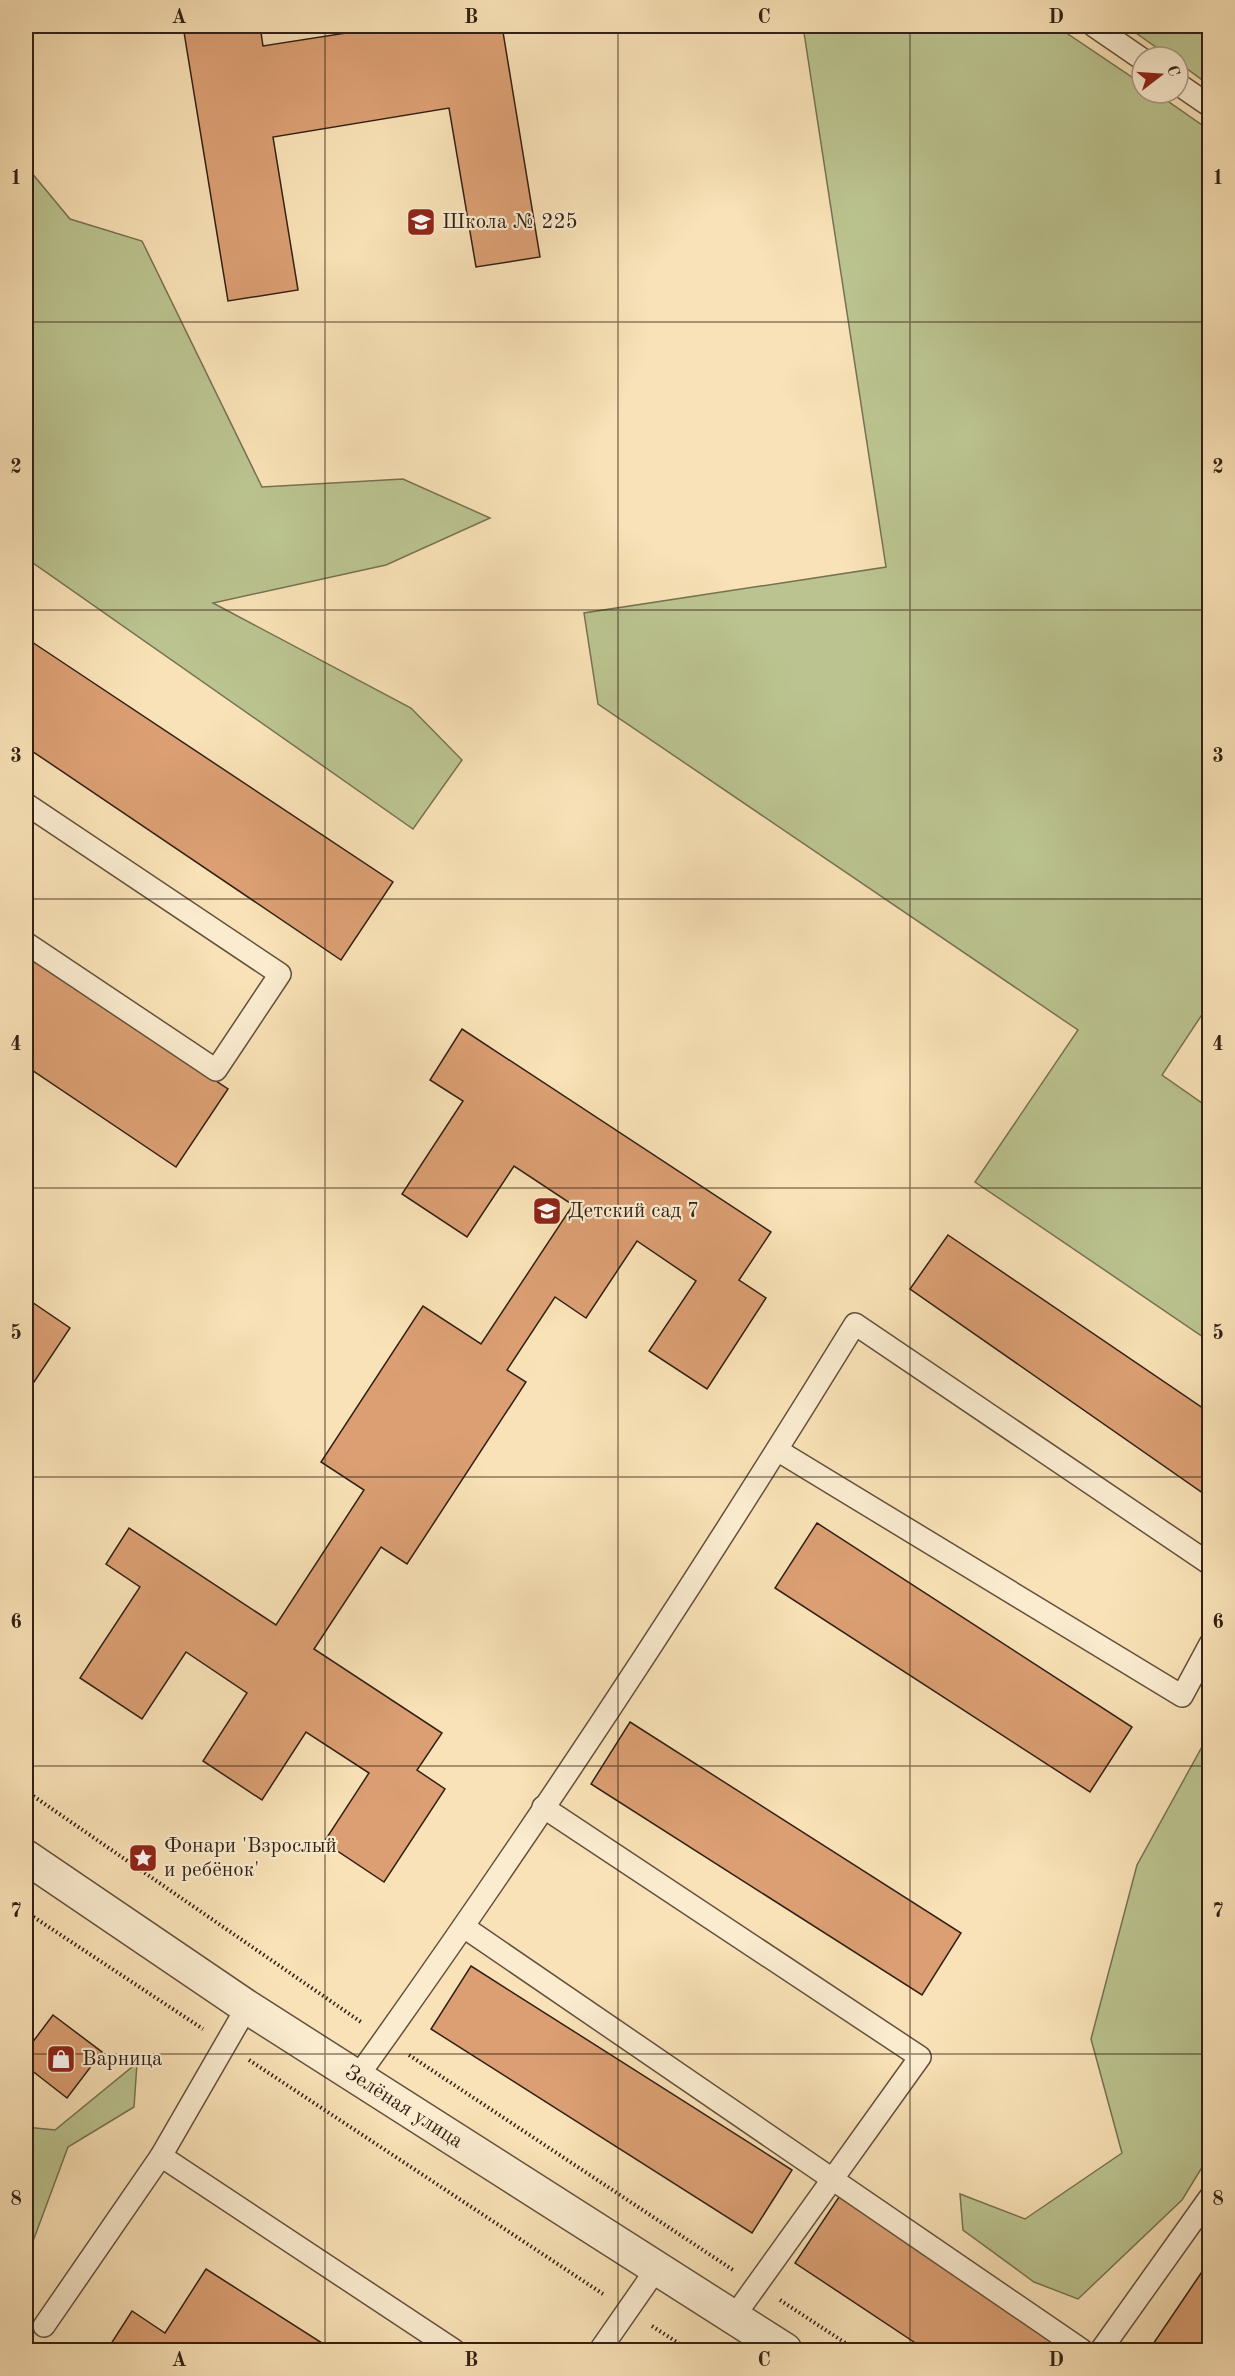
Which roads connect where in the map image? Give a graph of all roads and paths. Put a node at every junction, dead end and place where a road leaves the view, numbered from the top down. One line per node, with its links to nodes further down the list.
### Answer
1 (1094, 26): 2 (lane)
2 (1130, 51)
3 (1190, 93): 4 (lane)
4 (1209, 106)
5 (26, 804): 6 (lane)
6 (26, 943)
7 (777, 1450): 8 (lane); 9 (lane); 11 (lane)
8 (1209, 1564)
9 (1209, 1644)
10 (26, 1791): 16 (path)
11 (543, 1808): 14 (lane); 20 (lane)
12 (26, 1857): 15 (street, Зелёная улица)
13 (26, 1912): 17 (path)
14 (464, 1928): 16 (lane); 20 (lane)
15 (247, 2007): 17 (lane); 18 (street, Зелёная улица)
16 (384, 2039): 18 (lane); 23 (path)
17 (226, 2044): 19 (lane); 24 (path)
18 (358, 2076): 22 (street, Зелёная улица)
19 (161, 2156): 26 (lane); 28 (lane)
20 (832, 2181): 23 (lane); 32 (lane)
21 (1209, 2197): 33 (lane)
22 (657, 2268): 24 (lane); 25 (street, Зелёная улица)
23 (757, 2285): 25 (lane); 31 (path)
24 (628, 2310): 29 (lane); 30 (path)
25 (733, 2318): 27 (street, Зелёная улица)
26 (44, 2326)
27 (779, 2349)
28 (454, 2350)
29 (600, 2350)
30 (689, 2350)
31 (856, 2350)
32 (1082, 2350)
33 (1101, 2350)

